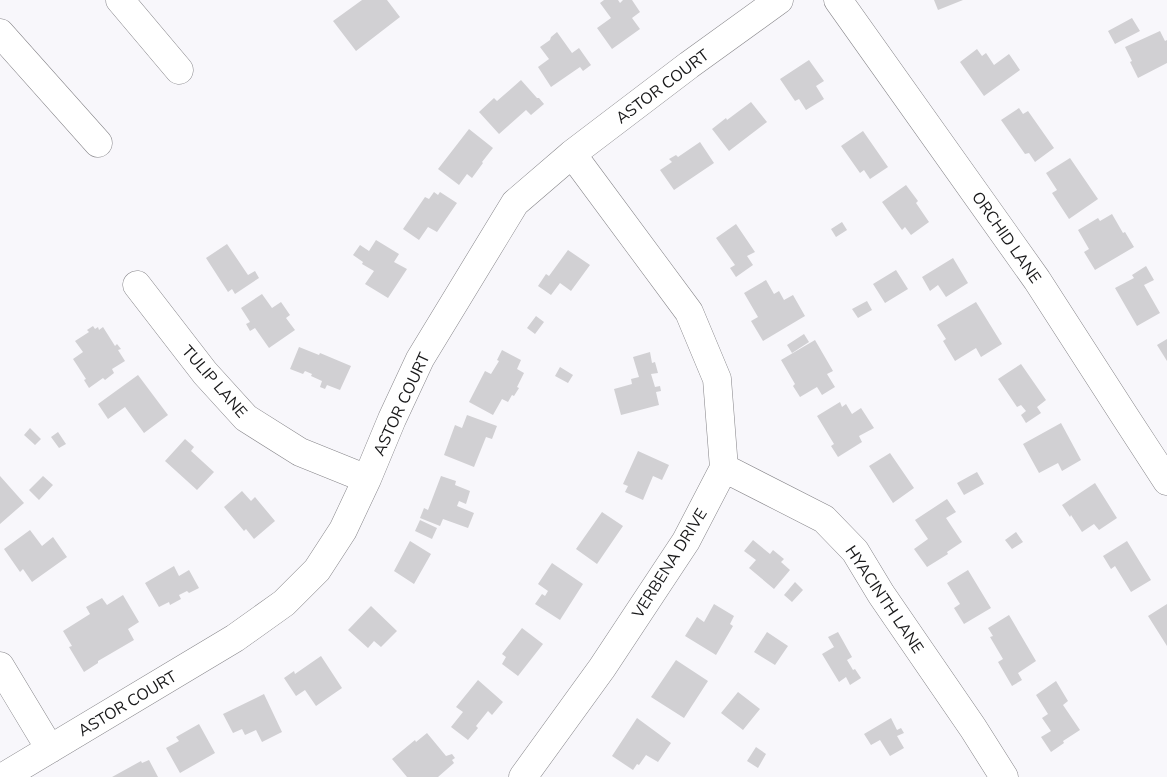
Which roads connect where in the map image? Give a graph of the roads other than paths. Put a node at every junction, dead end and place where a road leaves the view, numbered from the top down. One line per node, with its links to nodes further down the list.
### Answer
1 (120, 0): 5 (street)
2 (779, 0): 7 (street, ASTOR COURT)
3 (838, 0): 11 (street, ORCHID LANE)
4 (0, 33): 6 (street)
5 (180, 70)
6 (98, 143)
7 (572, 154): 9 (street); 10 (street, ASTOR COURT)
8 (138, 285): 10 (street, TULIP LANE)
9 (724, 468): 15 (street, VERBENA DRIVE); 16 (street, HYACINTH LANE)
10 (367, 479): 13 (street, ASTOR COURT)
11 (1167, 480)
12 (0, 666): 13 (street)
13 (50, 749): 14 (street, ASTOR COURT)
14 (3, 777)
15 (523, 777)
16 (1004, 777)

